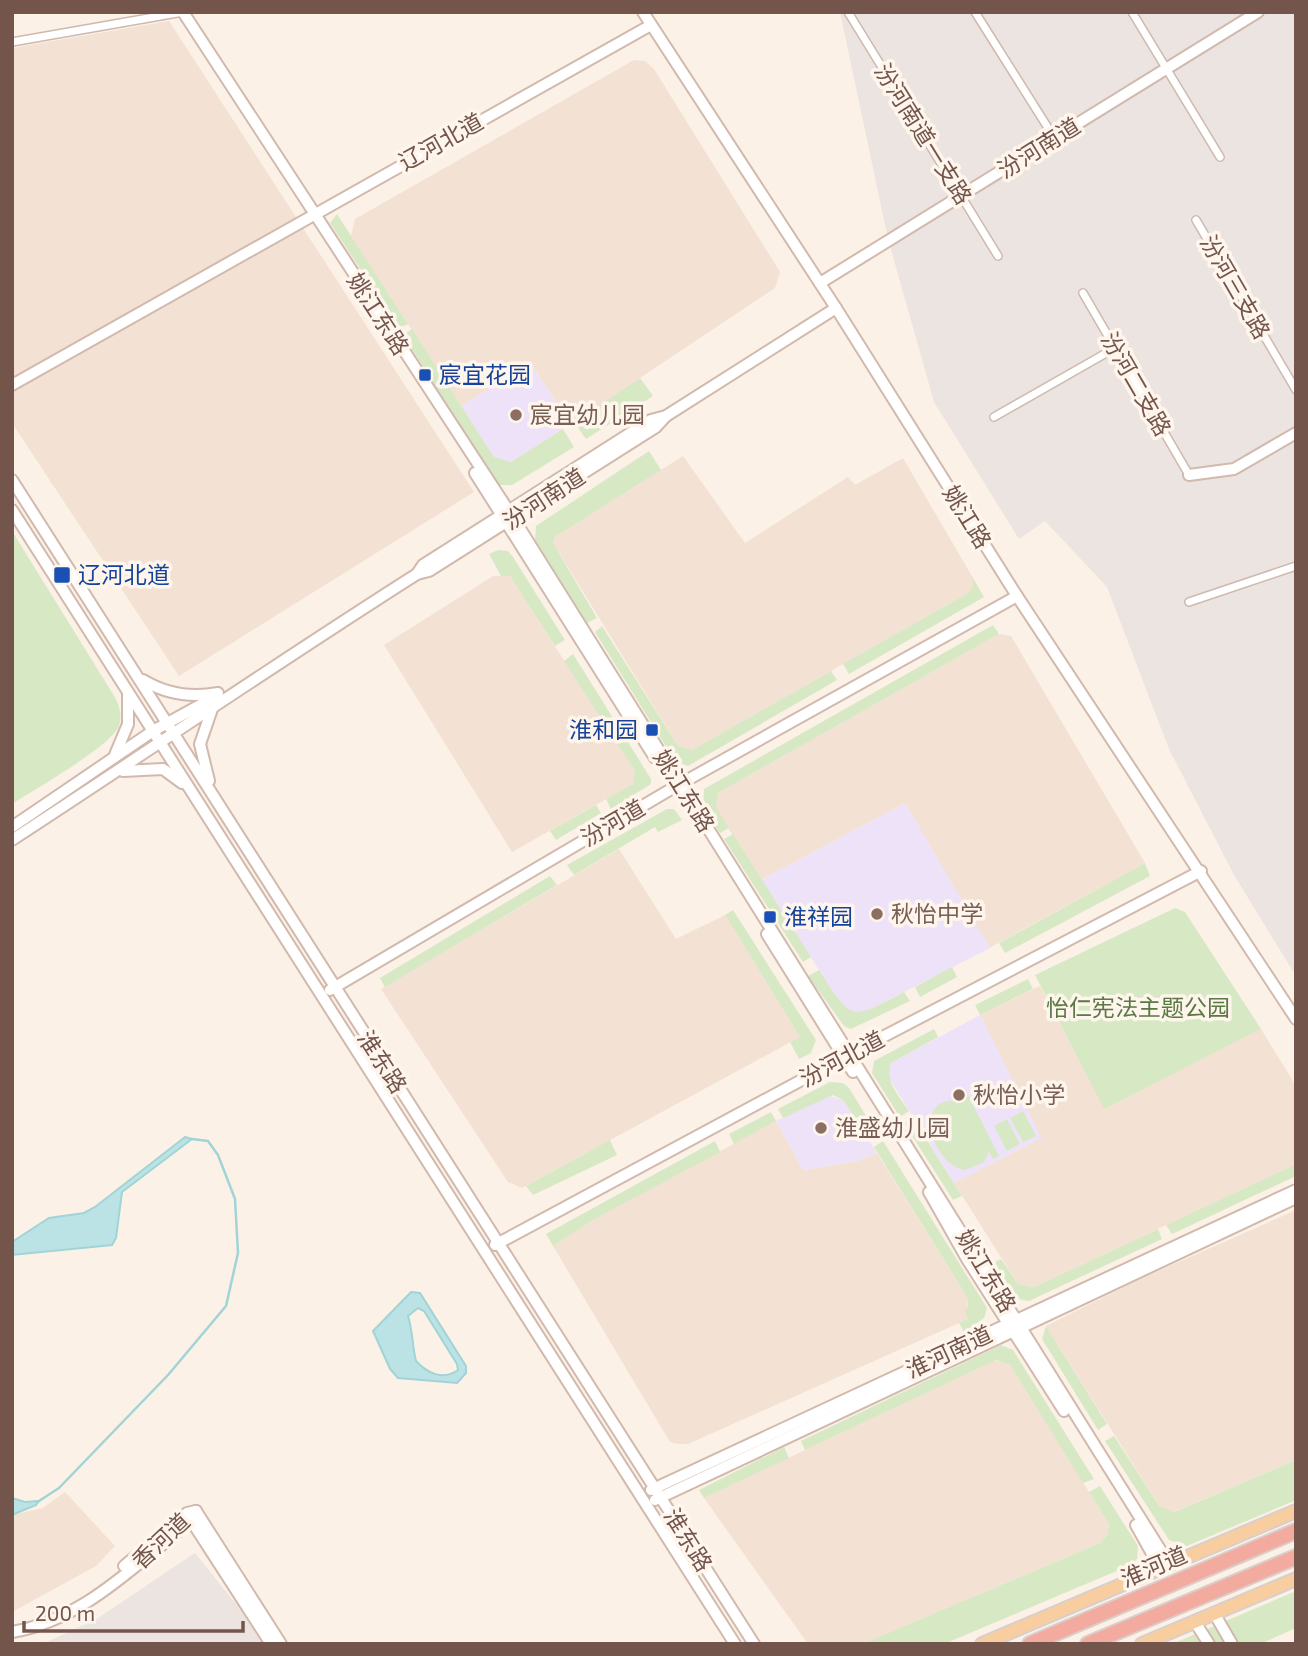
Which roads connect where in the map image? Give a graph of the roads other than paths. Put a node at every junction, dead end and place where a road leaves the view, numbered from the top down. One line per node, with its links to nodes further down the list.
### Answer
1 (643, 12): 7 (street, 姚江路)
2 (848, 12): 12 (street, 汾河南道一支路)
3 (975, 12): 10 (street)
4 (1132, 12): 9 (street)
5 (1258, 12): 9 (street, 汾河南道)
6 (180, 13): 8 (street); 13 (street, 姚江东路)
7 (651, 25): 13 (street, 辽河北道); 16 (street, 姚江路)
8 (12, 42)
9 (1167, 69): 10 (street, 汾河南道); 11 (street)
10 (1055, 139): 12 (street, 汾河南道)
11 (1220, 157)
12 (962, 197): 15 (street, 汾河南道一支路); 16 (street, 汾河南道)
13 (311, 214): 20 (street, 辽河北道); 27 (street, 姚江东路)
14 (1196, 220): 21 (street, 汾河三支路)
15 (998, 256)
16 (820, 283): 18 (street, 姚江路)
17 (1083, 293): 19 (street, 汾河二支路)
18 (836, 308): 27 (street, 汾河南道); 29 (street, 姚江路)
19 (1115, 348): 22 (street); 24 (street, 汾河二支路)
20 (12, 385)
21 (1296, 390)
22 (994, 418)
23 (1296, 433): 24 (street)
24 (1189, 475)
25 (12, 481): 31 (street, 淮东路)
26 (12, 510): 33 (street, 淮东路)
27 (507, 517): 32 (street, 汾河南道); 42 (street, 姚江东路)
28 (1296, 566): 30 (street)
29 (1017, 596): 42 (street, 汾河道); 47 (street, 姚江路)
30 (1189, 602)
31 (140, 679): 34 (street); 36 (street, 淮东路)
32 (246, 682): 34 (street, 汾河南道); 35 (street, 汾河南道)
33 (128, 691): 37 (street, 淮东路); 40 (street)
34 (228, 691): 36 (street, 汾河南道)
35 (216, 703): 38 (street, 汾河南道); 43 (street)
36 (166, 723): 37 (street, 汾河南道); 38 (street, 淮东路)
37 (153, 731): 39 (street, 淮东路); 40 (street, 汾河南道)
38 (174, 735): 39 (street, 汾河南道); 43 (street, 淮东路)
39 (161, 743): 41 (street, 汾河南道); 44 (street, 淮东路)
40 (109, 762): 45 (street, 汾河南道)
41 (117, 772): 44 (street); 46 (street, 汾河南道)
42 (676, 786): 48 (street, 汾河道); 51 (street, 姚江东路)
43 (214, 793): 48 (street, 淮东路)
44 (193, 795): 49 (street, 淮东路)
45 (12, 827)
46 (12, 840)
47 (1201, 872): 50 (street, 姚江路); 51 (street, 汾河北道)
48 (334, 987): 49 (street, 汾河道); 54 (street, 淮东路)
49 (322, 995): 55 (street, 淮东路)
50 (1296, 1019)
51 (847, 1055): 54 (street, 汾河北道); 56 (street, 姚江东路)
52 (1296, 1190): 56 (street, 淮河南道)
53 (1296, 1199): 56 (street, 淮河南道)
54 (498, 1243): 55 (street, 汾河北道); 57 (street, 淮东路)
55 (485, 1250): 58 (street, 淮东路)
56 (1014, 1326): 57 (street, 淮河南道); 62 (street, 姚江东路); 64 (street, 姚江东路)
57 (657, 1493): 58 (street, 淮河南道); 73 (street, 淮东路)
58 (644, 1501): 72 (street, 淮东路)
59 (1296, 1511): 62 (main road)
60 (191, 1515): 68 (street, 香河道); 70 (street); 71 (street)
61 (1296, 1531): 74 (highway, 淮河道)
62 (1188, 1557): 64 (main road)
63 (1296, 1557): 75 (highway, 淮河道)
64 (1144, 1575): 69 (main road)
65 (1296, 1579): 66 (main road)
66 (1214, 1613): 67 (main road); 78 (street)
67 (1195, 1622): 76 (main road); 77 (street)
68 (12, 1629)
69 (986, 1643)
70 (271, 1644)
71 (281, 1644)
72 (735, 1644)
73 (754, 1644)
74 (1030, 1644)
75 (1088, 1644)
76 (1142, 1644)
77 (1209, 1644)
78 (1233, 1644)

